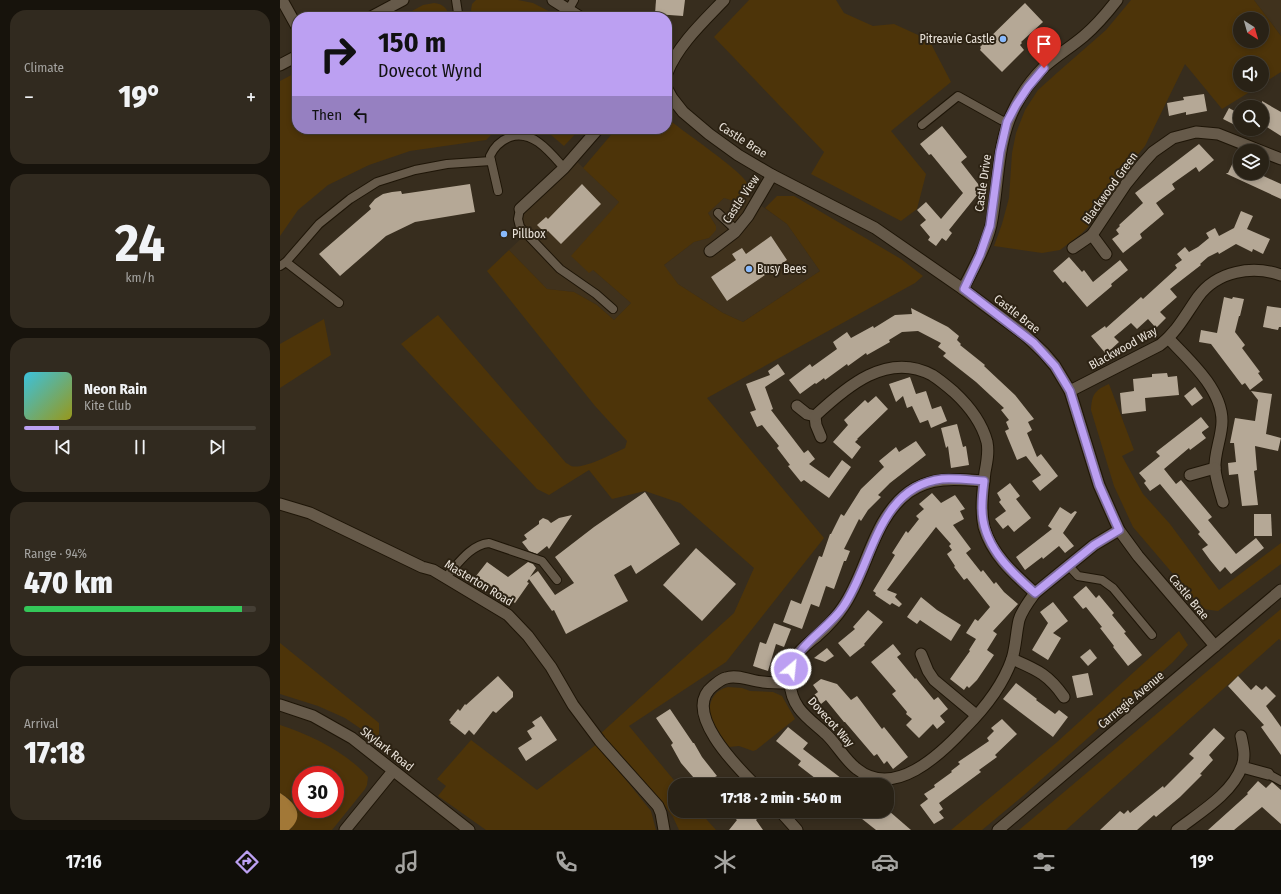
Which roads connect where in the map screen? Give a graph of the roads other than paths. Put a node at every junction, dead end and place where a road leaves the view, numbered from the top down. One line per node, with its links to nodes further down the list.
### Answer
1 (282, 0): 10 (street)
2 (403, 0): 8 (street)
3 (456, 0): 9 (lane)
4 (553, 0): 7 (street)
5 (724, 0): 11 (street)
6 (1117, 0): 19 (street, Castle Drive)
7 (571, 5)
8 (380, 12)
9 (458, 12)
10 (292, 18)
11 (686, 42): 12 (street); 14 (street)
12 (672, 52)
13 (292, 59): 15 (street)
14 (672, 62)
15 (280, 65)
16 (672, 98): 18 (street, Castle Brae)
17 (672, 108): 18 (street, Castle Brae)
18 (683, 112): 25 (street, Castle Brae)
19 (1007, 122): 20 (lane); 36 (street, Castle Drive)
20 (922, 125)
21 (594, 134): 24 (street)
22 (1281, 159): 30 (street, Blackwood Green)
23 (491, 161): 24 (lane); 26 (lane); 34 (lane)
24 (564, 168): 27 (street)
25 (772, 174): 29 (street, Castle View); 36 (street, Castle Brae)
26 (498, 191)
27 (520, 209): 38 (lane)
28 (718, 213): 29 (lane)
29 (736, 230): 32 (street, Castle View)
30 (1092, 235): 31 (street, Blackwood Green); 33 (street, Blackwood Green)
31 (1073, 248)
32 (710, 251)
33 (1106, 254)
34 (283, 264): 37 (lane)
35 (1281, 275): 39 (street, Blackwood Way)
36 (964, 289): 40 (street, Castle Brae)
37 (339, 304)
38 (613, 310)
39 (1168, 338): 40 (street, Blackwood Way); 44 (street)
40 (1070, 391): 49 (street, Castle Brae)
41 (797, 406): 42 (street)
42 (815, 416): 43 (street); 46 (street)
43 (821, 437)
44 (1215, 468): 45 (street); 47 (street)
45 (1190, 475)
46 (984, 481): 54 (street); 59 (street, Dovecot Way)
47 (1224, 502)
48 (280, 504): 51 (street, Masterton Road)
49 (1119, 530): 50 (street, Dovecot Way); 56 (street, Castle Brae)
50 (1068, 565): 54 (street, Dovecot Way); 55 (lane)
51 (445, 578): 52 (lane); 72 (street, Masterton Road)
52 (556, 580)
53 (1281, 590): 56 (street, Carnegie Avenue)
54 (1035, 593): 58 (street, Dovecot Way)
55 (1152, 635)
56 (1215, 646): 74 (street, Carnegie Avenue)
57 (921, 654): 62 (street)
58 (1012, 659): 60 (street); 62 (street, Dovecot Way)
59 (790, 683): 62 (street, Dovecot Way); 67 (street)
60 (1064, 697)
61 (280, 704): 65 (street, Skylark Road)
62 (976, 715)
63 (1241, 736): 64 (street)
64 (1242, 767): 66 (street); 75 (street)
65 (393, 771): 70 (street); 71 (street, Skylark Road)
66 (1268, 774): 68 (lane)
67 (748, 778)
68 (1281, 781)
69 (786, 818): 73 (street)
70 (345, 830)
71 (469, 830)
72 (664, 830)
73 (796, 830)
74 (998, 830)
75 (1177, 830)

